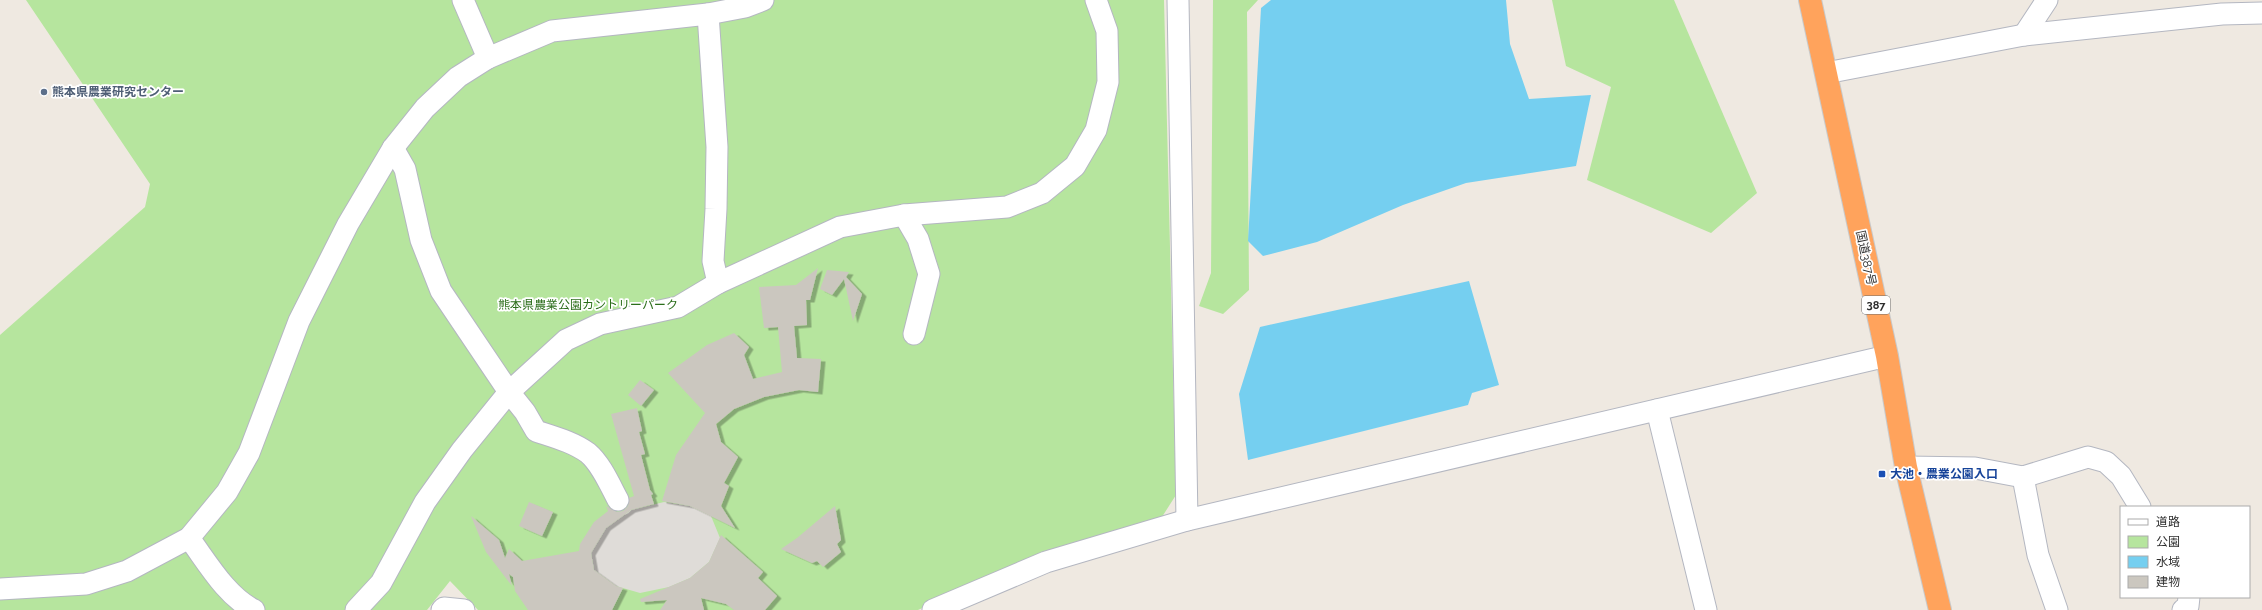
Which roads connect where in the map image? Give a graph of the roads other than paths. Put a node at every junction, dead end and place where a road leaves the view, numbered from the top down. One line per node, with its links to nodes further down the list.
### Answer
1 (463, 0): 10 (street)
2 (764, 0): 8 (street)
3 (1096, 0): 13 (street)
4 (1178, 0): 23 (street)
5 (1810, 0): 11 (highway, 国道387号 / 387)
6 (2046, 0): 9 (street)
7 (2262, 13): 9 (street)
8 (708, 14): 10 (street); 14 (street)
9 (2024, 35): 11 (street)
10 (488, 58): 12 (street)
11 (1826, 73): 16 (highway, 国道387号 / 387)
12 (393, 148): 17 (street); 24 (street)
13 (904, 215): 14 (street); 15 (street)
14 (718, 283): 17 (street)
15 (914, 334)
16 (1887, 356): 18 (street); 19 (highway, 国道387号 / 387)
17 (509, 392): 21 (street); 28 (street)
18 (1657, 410): 23 (street); 32 (street)
19 (1906, 467): 20 (street); 33 (highway, 国道387号 / 387)
20 (2023, 477): 22 (street); 34 (street)
21 (618, 500)
22 (2139, 506)
23 (1187, 520): 31 (street)
24 (189, 538): 25 (street); 27 (street)
25 (0, 589)
26 (2188, 598): 35 (street)
27 (254, 610)
28 (356, 610)
29 (442, 610): 30 (street)
30 (464, 610)
31 (934, 610)
32 (1706, 610)
33 (1940, 610)
34 (2057, 610)
35 (2183, 610)

